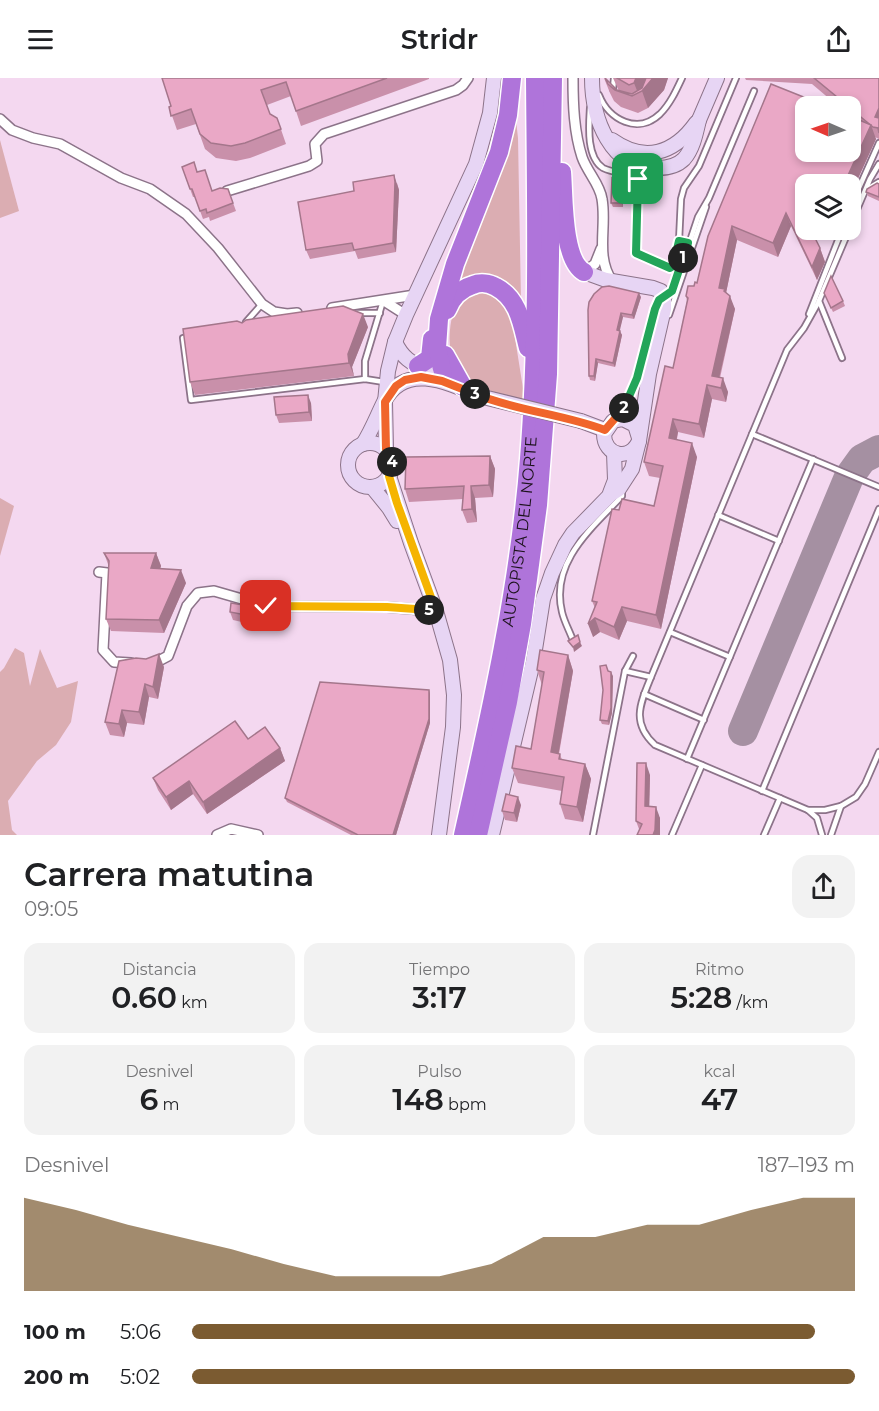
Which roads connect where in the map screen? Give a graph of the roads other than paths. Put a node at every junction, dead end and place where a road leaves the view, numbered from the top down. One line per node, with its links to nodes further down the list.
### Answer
1 (468, 78): 24 (street)
2 (494, 78): 35 (main road)
3 (512, 78): 32 (highway)
4 (535, 78): 52 (highway, AUTOPISTA DEL NORTE)
5 (573, 78): 31 (street)
6 (608, 78): 15 (lane)
7 (614, 78): 13 (lane)
8 (682, 78): 11 (lane)
9 (717, 78): 16 (main road)
10 (736, 78): 29 (lane)
11 (593, 80): 18 (main road); 29 (lane)
12 (553, 83): 33 (highway); 94 (highway, AUTOPISTA DEL NORTE)
13 (613, 89)
14 (754, 91): 25 (lane)
15 (616, 96)
16 (700, 118): 18 (main road); 18 (main road)
17 (0, 119): 39 (street)
18 (600, 127)
19 (879, 143): 22 (lane)
20 (879, 164): 23 (lane)
21 (879, 182): 23 (lane)
22 (861, 183)
23 (866, 190): 26 (lane)
24 (226, 191)
25 (709, 198): 30 (lane); 47 (lane)
26 (861, 202)
27 (838, 240): 46 (lane)
28 (845, 240): 38 (lane)
29 (679, 241): 30 (lane)
30 (688, 243): 36 (lane)
31 (601, 249): 33 (street); 34 (street)
32 (455, 264): 51 (highway); 55 (highway)
33 (584, 272): 34 (main road)
34 (612, 281): 36 (main road)
35 (415, 295): 37 (street); 44 (main road)
36 (664, 296): 47 (main road); 57 (lane)
37 (384, 301): 40 (street); 42 (lane); 44 (street)
38 (819, 301): 46 (lane); 50 (lane)
39 (262, 304): 41 (street); 45 (lane)
40 (319, 310)
41 (308, 311)
42 (380, 313): 43 (lane); 54 (lane)
43 (345, 315)
44 (405, 315): 49 (main road)
45 (245, 323)
46 (804, 328): 58 (lane)
47 (659, 331): 59 (main road)
48 (195, 336): 54 (lane)
49 (395, 342): 51 (main road); 53 (main road)
50 (842, 358)
51 (418, 366): 53 (main road); 55 (main road)
52 (533, 369): 55 (highway); 93 (highway, AUTOPISTA DEL NORTE)
53 (388, 377): 54 (lane); 56 (main road)
54 (365, 379)
55 (461, 386): 56 (main road); 57 (main road, bridge)
56 (385, 402): 60 (main road); 62 (main road)
57 (609, 426): 59 (main road); 61 (main road)
58 (752, 434): 63 (lane); 70 (lane)
59 (639, 440): 61 (main road); 65 (main road)
60 (363, 444): 62 (main road); 66 (main road)
61 (614, 453): 68 (main road)
62 (393, 456): 64 (main road)
63 (813, 459): 67 (lane); 71 (lane)
64 (389, 476): 66 (main road); 72 (main road)
65 (622, 484): 68 (main road); 76 (lane)
66 (372, 487): 72 (main road)
67 (879, 487)
68 (610, 495): 95 (main road)
69 (879, 509): 86 (lane)
70 (718, 515): 71 (lane); 75 (lane)
71 (779, 541): 78 (lane)
72 (411, 543): 74 (main road)
73 (99, 572): 74 (street)
74 (436, 611): 92 (main road)
75 (670, 632): 78 (lane); 80 (lane)
76 (572, 638)
77 (633, 656): 79 (lane)
78 (730, 657): 82 (lane)
79 (625, 671): 80 (lane); 96 (lane)
80 (651, 677): 81 (lane)
81 (644, 694): 82 (lane); 84 (lane)
82 (704, 720): 84 (lane)
83 (879, 752): 88 (lane)
84 (687, 759): 85 (lane)
85 (702, 765): 86 (lane); 97 (lane)
86 (762, 790): 87 (lane)
87 (780, 798): 89 (lane); 98 (lane)
88 (841, 806): 89 (lane); 100 (lane)
89 (808, 810): 99 (lane)
90 (217, 835): 91 (street)
91 (258, 835)
92 (439, 835)
93 (463, 835)
94 (478, 835)
95 (492, 835)
96 (593, 835)
97 (672, 835)
98 (764, 835)
99 (822, 835)
100 (831, 835)

